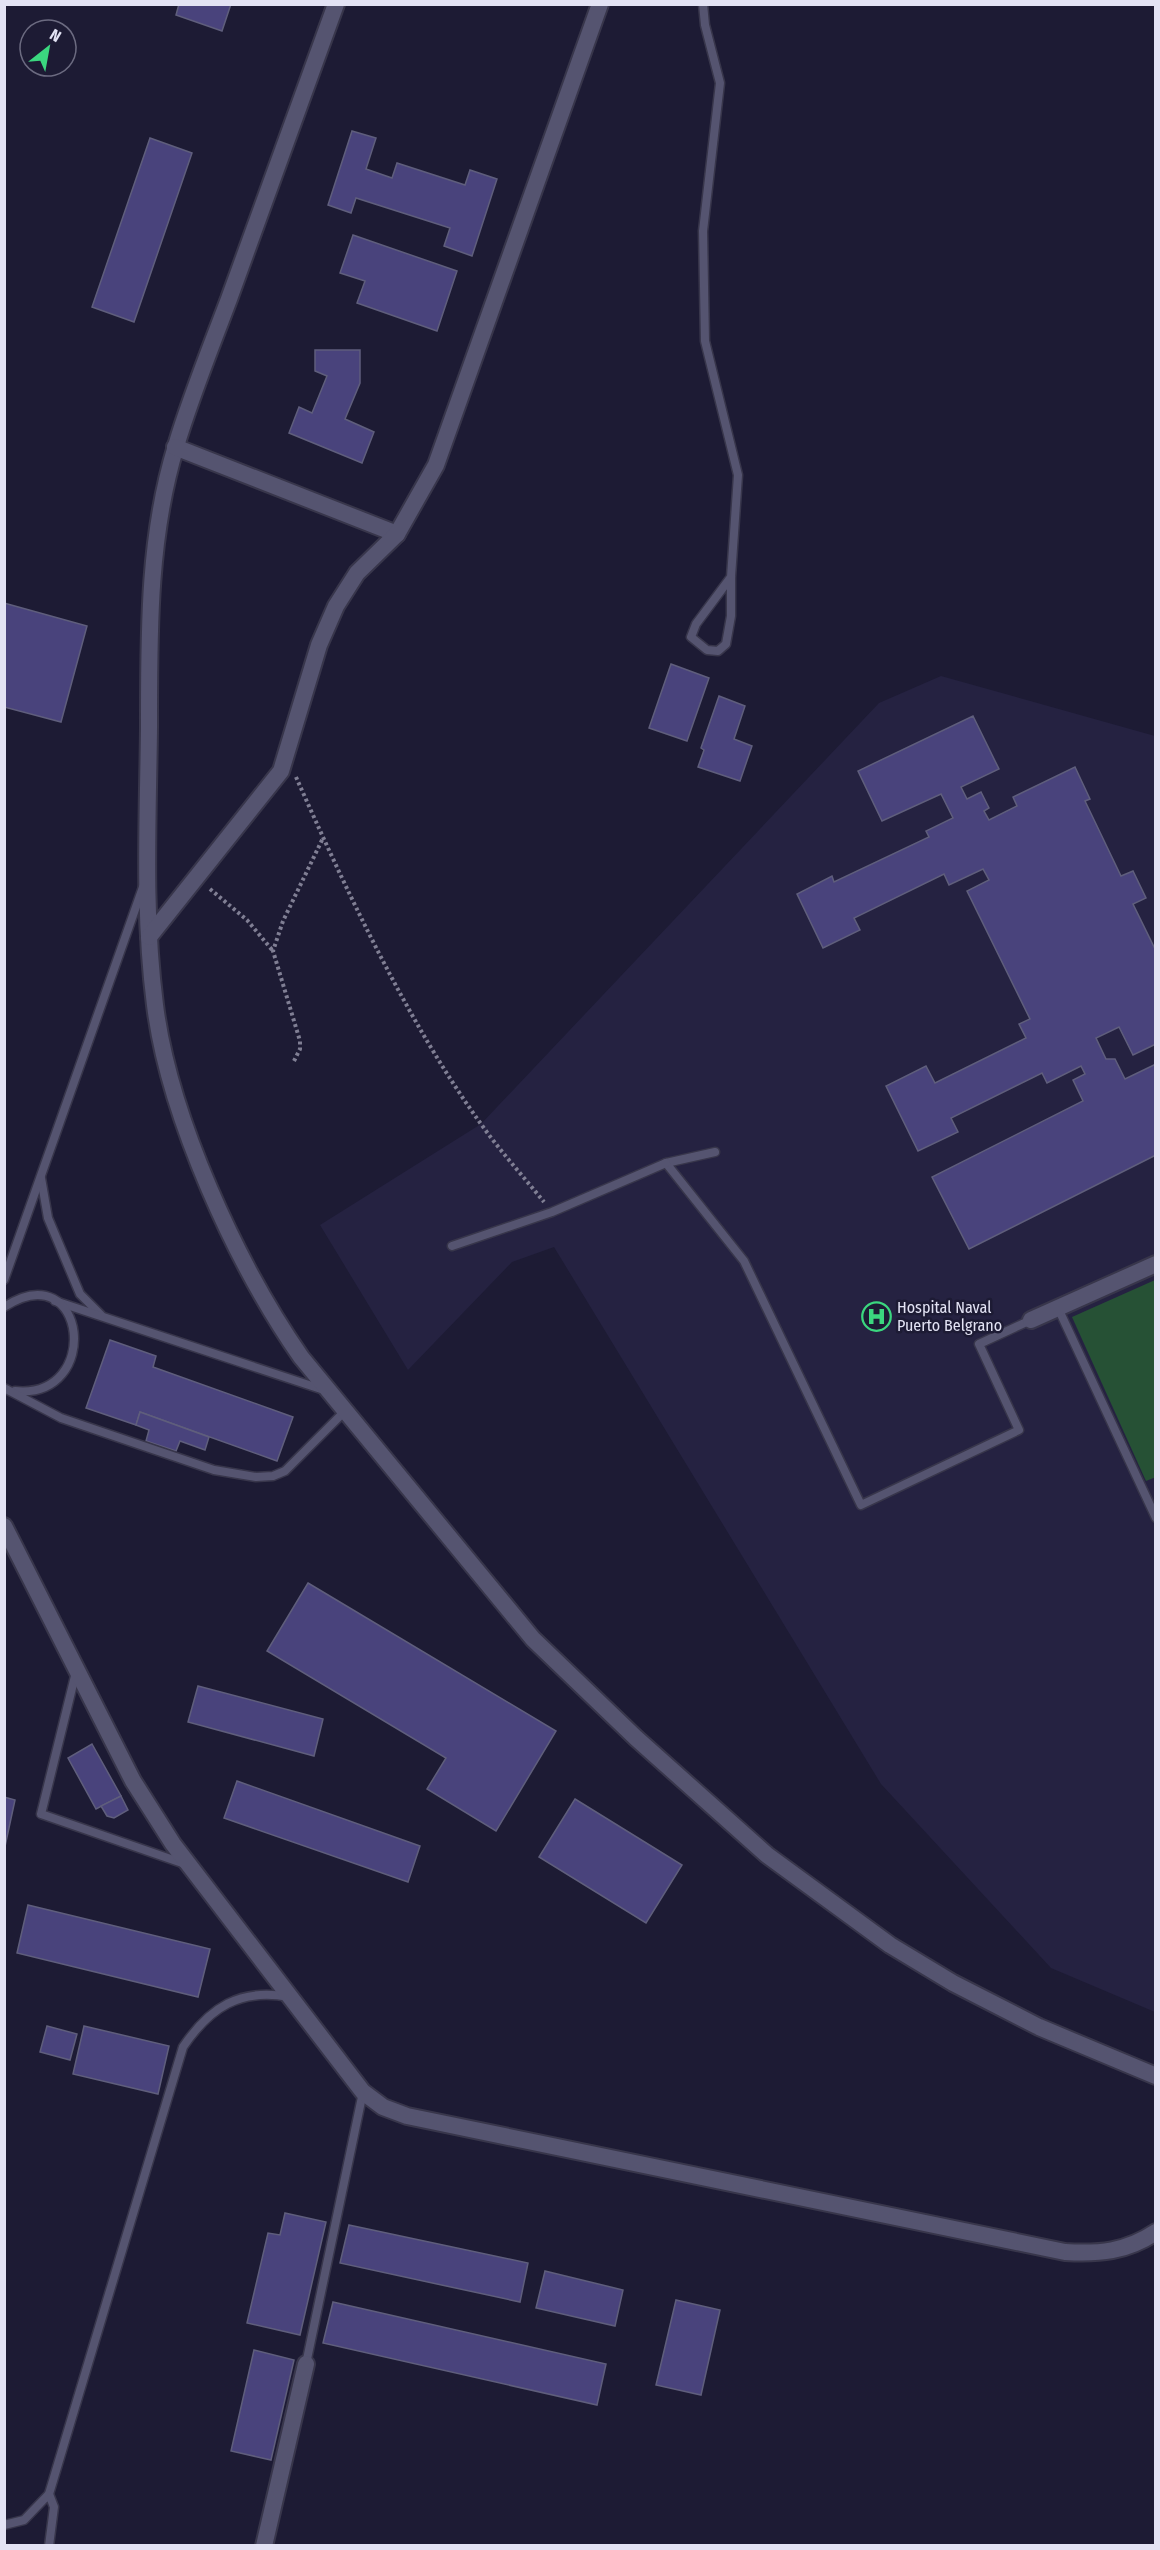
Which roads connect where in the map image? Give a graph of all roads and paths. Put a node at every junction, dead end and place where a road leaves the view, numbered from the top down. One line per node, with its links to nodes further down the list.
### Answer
1 (336, 4): 4 (street)
2 (600, 4): 5 (street)
3 (703, 4): 6 (lane)
4 (175, 447): 5 (street); 9 (street)
5 (397, 534): 7 (street)
6 (731, 576): 6 (lane)
7 (288, 758): 8 (path); 10 (street)
8 (323, 838): 12 (path); 17 (path)
9 (148, 873): 11 (street); 16 (lane)
10 (196, 879): 11 (street); 12 (path)
11 (149, 937): 27 (street)
12 (273, 951): 13 (path)
13 (294, 1060)
14 (715, 1152): 15 (lane)
15 (666, 1163): 17 (lane); 25 (lane)
16 (40, 1178): 20 (lane); 24 (lane)
17 (552, 1212): 18 (lane)
18 (452, 1246)
19 (1155, 1264): 23 (street)
20 (4, 1280)
21 (55, 1301): 22 (lane); 24 (lane); 26 (lane)
22 (4, 1307)
23 (1058, 1308): 25 (street); 29 (lane)
24 (103, 1317): 27 (lane)
25 (1031, 1320)
26 (4, 1388): 28 (lane)
27 (327, 1391): 28 (street)
28 (344, 1412): 34 (street)
29 (1155, 1518)
30 (4, 1526): 31 (street)
31 (77, 1669): 32 (street); 32 (lane)
32 (188, 1865): 33 (street)
33 (292, 1998): 35 (street); 39 (lane)
34 (1155, 2076)
35 (363, 2092): 37 (street); 38 (lane)
36 (1155, 2232): 37 (street)
37 (1147, 2243)
38 (306, 2364): 42 (street)
39 (49, 2494): 40 (lane); 41 (lane)
40 (4, 2525)
41 (49, 2546)
42 (264, 2546)

